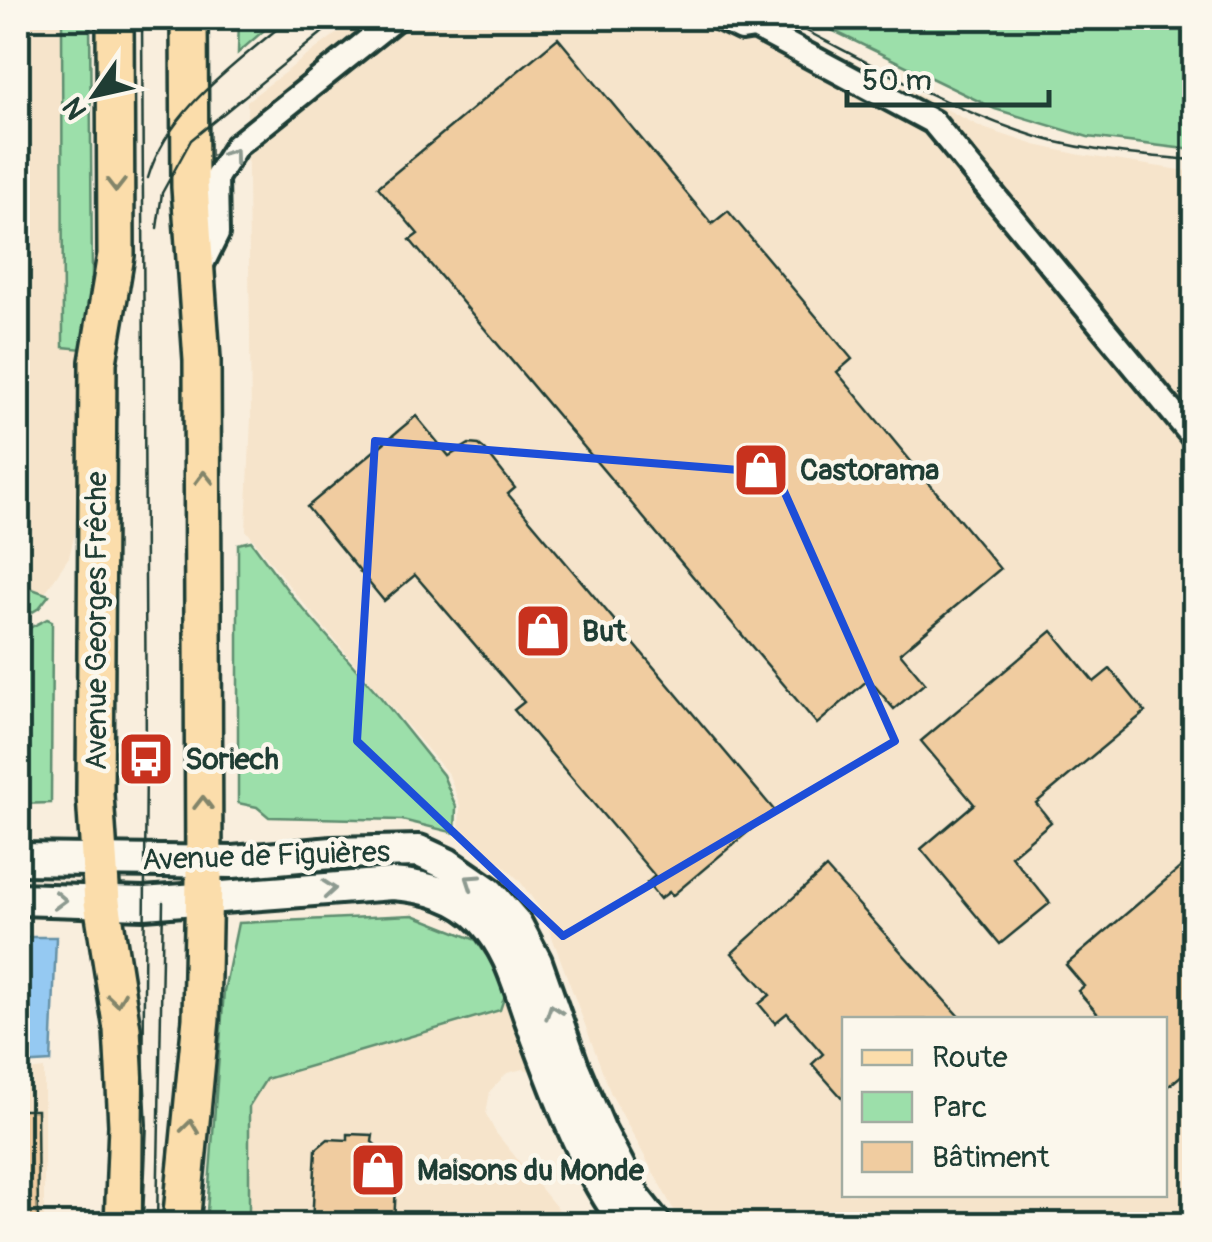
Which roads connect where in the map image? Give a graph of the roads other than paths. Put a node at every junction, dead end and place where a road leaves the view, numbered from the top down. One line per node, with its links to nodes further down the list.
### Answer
1 (115, 18): 8 (main road, Avenue Georges Frêche, one-way to 8)
2 (190, 18): 5 (main road)
3 (396, 18): 5 (street, one-way to 3)
4 (719, 18): 6 (street)
5 (196, 278): 9 (main road, one-way to 5)
6 (1194, 438)
7 (18, 859): 8 (main road, Avenue de Figuières)
8 (100, 860): 9 (main road, Avenue de Figuières); 12 (main road, Avenue Georges Frêche)
9 (203, 861): 11 (main road); 16 (main road, Avenue de Figuières, one-way to 9)
10 (18, 900): 12 (main road, Avenue de Figuières, one-way to 12)
11 (204, 900): 12 (main road, Avenue de Figuières); 14 (main road, one-way to 11); 15 (main road, Avenue de Figuières, one-way to 15)
12 (102, 902): 13 (main road, Avenue Georges Frêche, one-way to 13)
13 (123, 1224)
14 (182, 1224)
15 (628, 1224)
16 (655, 1224)

